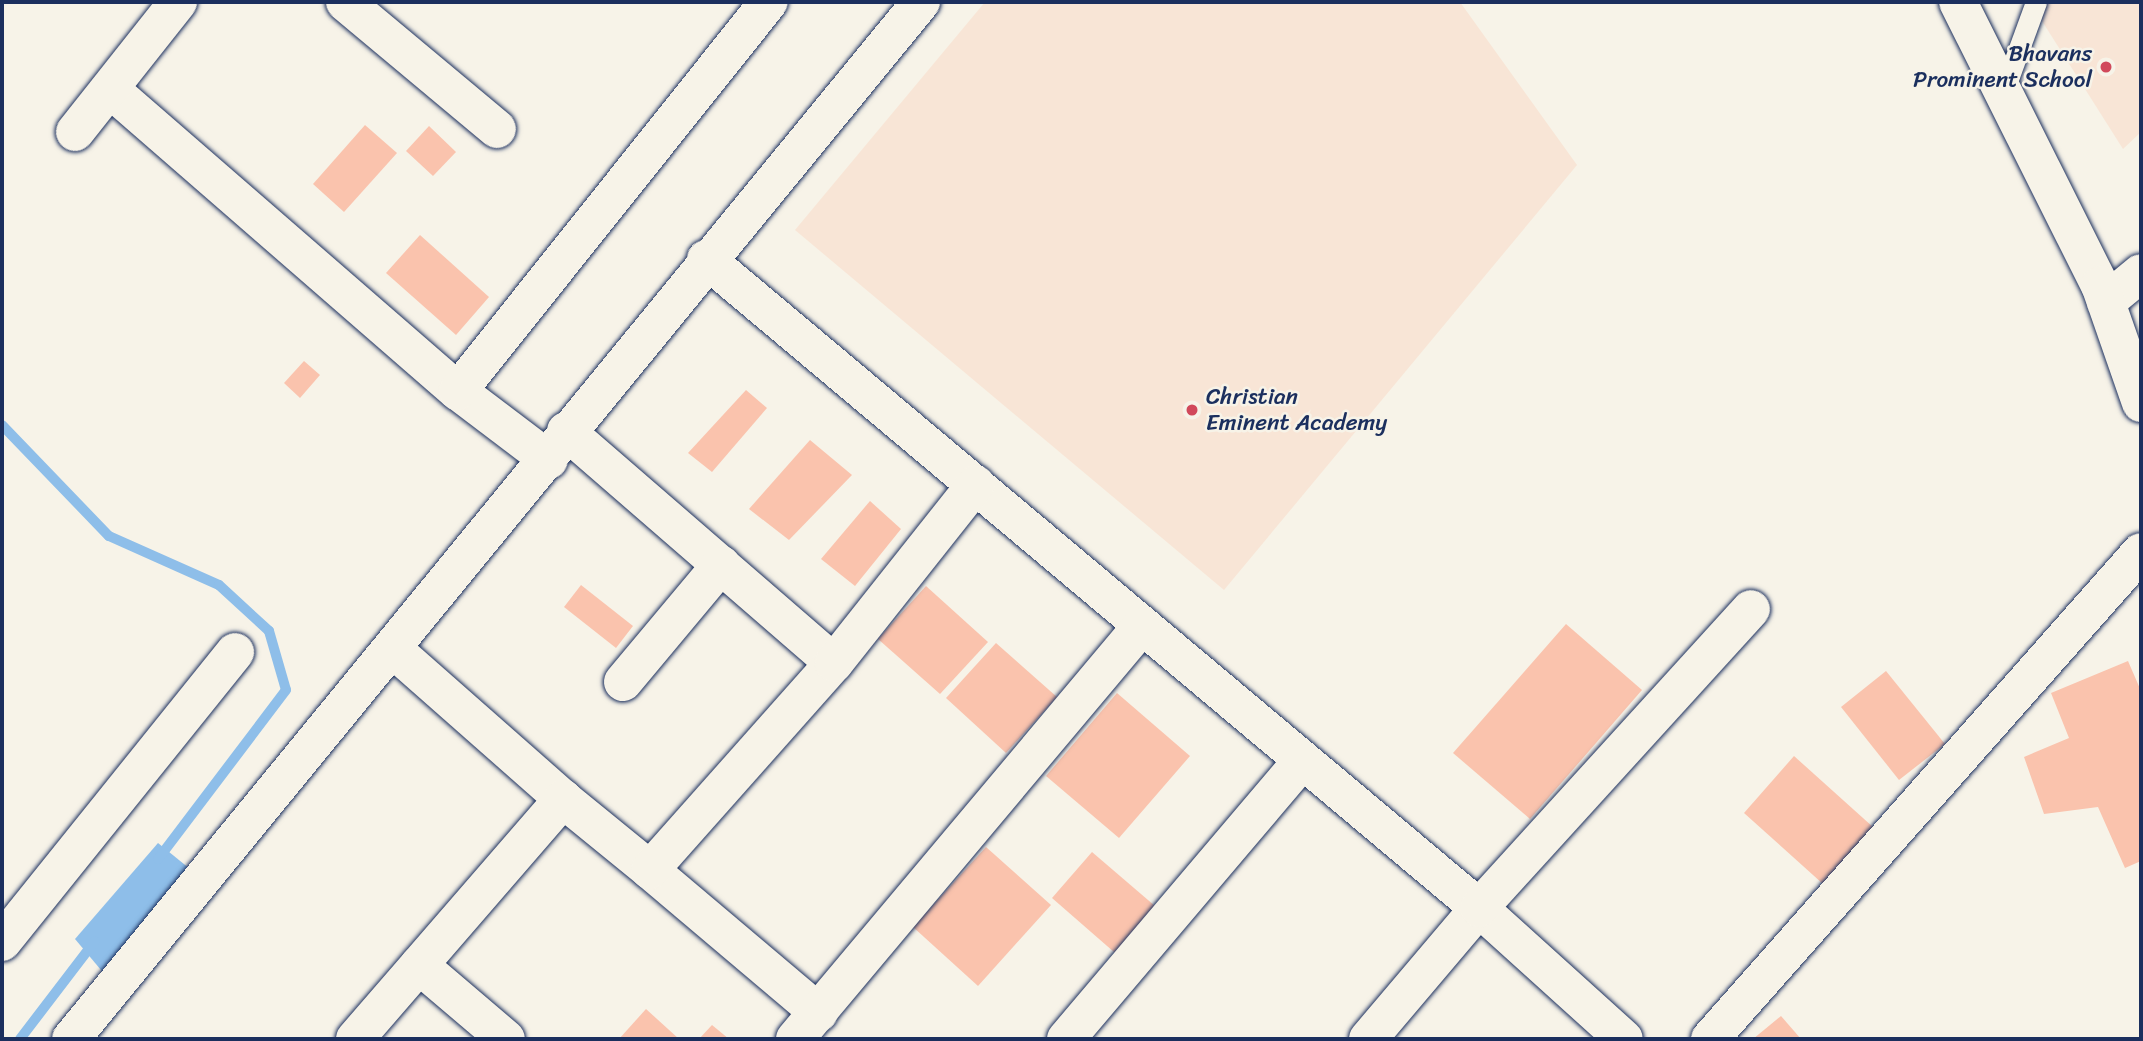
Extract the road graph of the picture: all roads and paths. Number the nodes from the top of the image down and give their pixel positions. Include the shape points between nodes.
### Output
1 (178, 2) edge
2 (345, 2) edge
3 (769, 2) edge
4 (921, 2) edge
5 (1958, 2) edge
6 (2036, 2) edge
7 (110, 89) junction
8 (2002, 96) junction
9 (497, 130) dead end
10 (75, 132) dead end
11 (706, 260) junction
12 (2141, 273) edge
13 (2106, 302) junction
14 (458, 391) junction
15 (2141, 403) edge
16 (558, 446) junction
17 (976, 484) junction
18 (2141, 552) edge
19 (721, 565) junction
20 (1751, 609) dead end
21 (1140, 628) junction
22 (393, 649) junction
23 (235, 652) dead end
24 (834, 663) junction
25 (623, 682) dead end
26 (1300, 763) junction
27 (563, 799) junction
28 (650, 870) junction
29 (1479, 908) junction
30 (2, 942) edge
31 (419, 965) junction
32 (807, 1026) edge
33 (77, 1037) edge
34 (355, 1039) edge
35 (506, 1039) edge
36 (1066, 1039) edge
37 (1368, 1039) edge
38 (1624, 1039) edge
39 (1710, 1039) edge

1 - 7 street
2 - 9 street
3 - 14 street
4 - 11 street
5 - 8 street
6 - 8 lane
7 - 10 street
7 - 14 street
8 - 13 street
11 - 16 street
11 - 17 street
12 - 13 street
13 - 15 street
14 - 16 street
16 - 19 street
16 - 22 street
17 - 21 street
17 - 24 street
18 - 39 street
19 - 24 street
19 - 25 street
20 - 29 street
21 - 26 street
21 - 32 street
22 - 27 street
22 - 33 street
23 - 30 street
24 - 28 street
26 - 29 street
26 - 36 street
27 - 28 street
27 - 31 street
28 - 32 street
29 - 37 street
29 - 38 street
31 - 34 street
31 - 35 street

